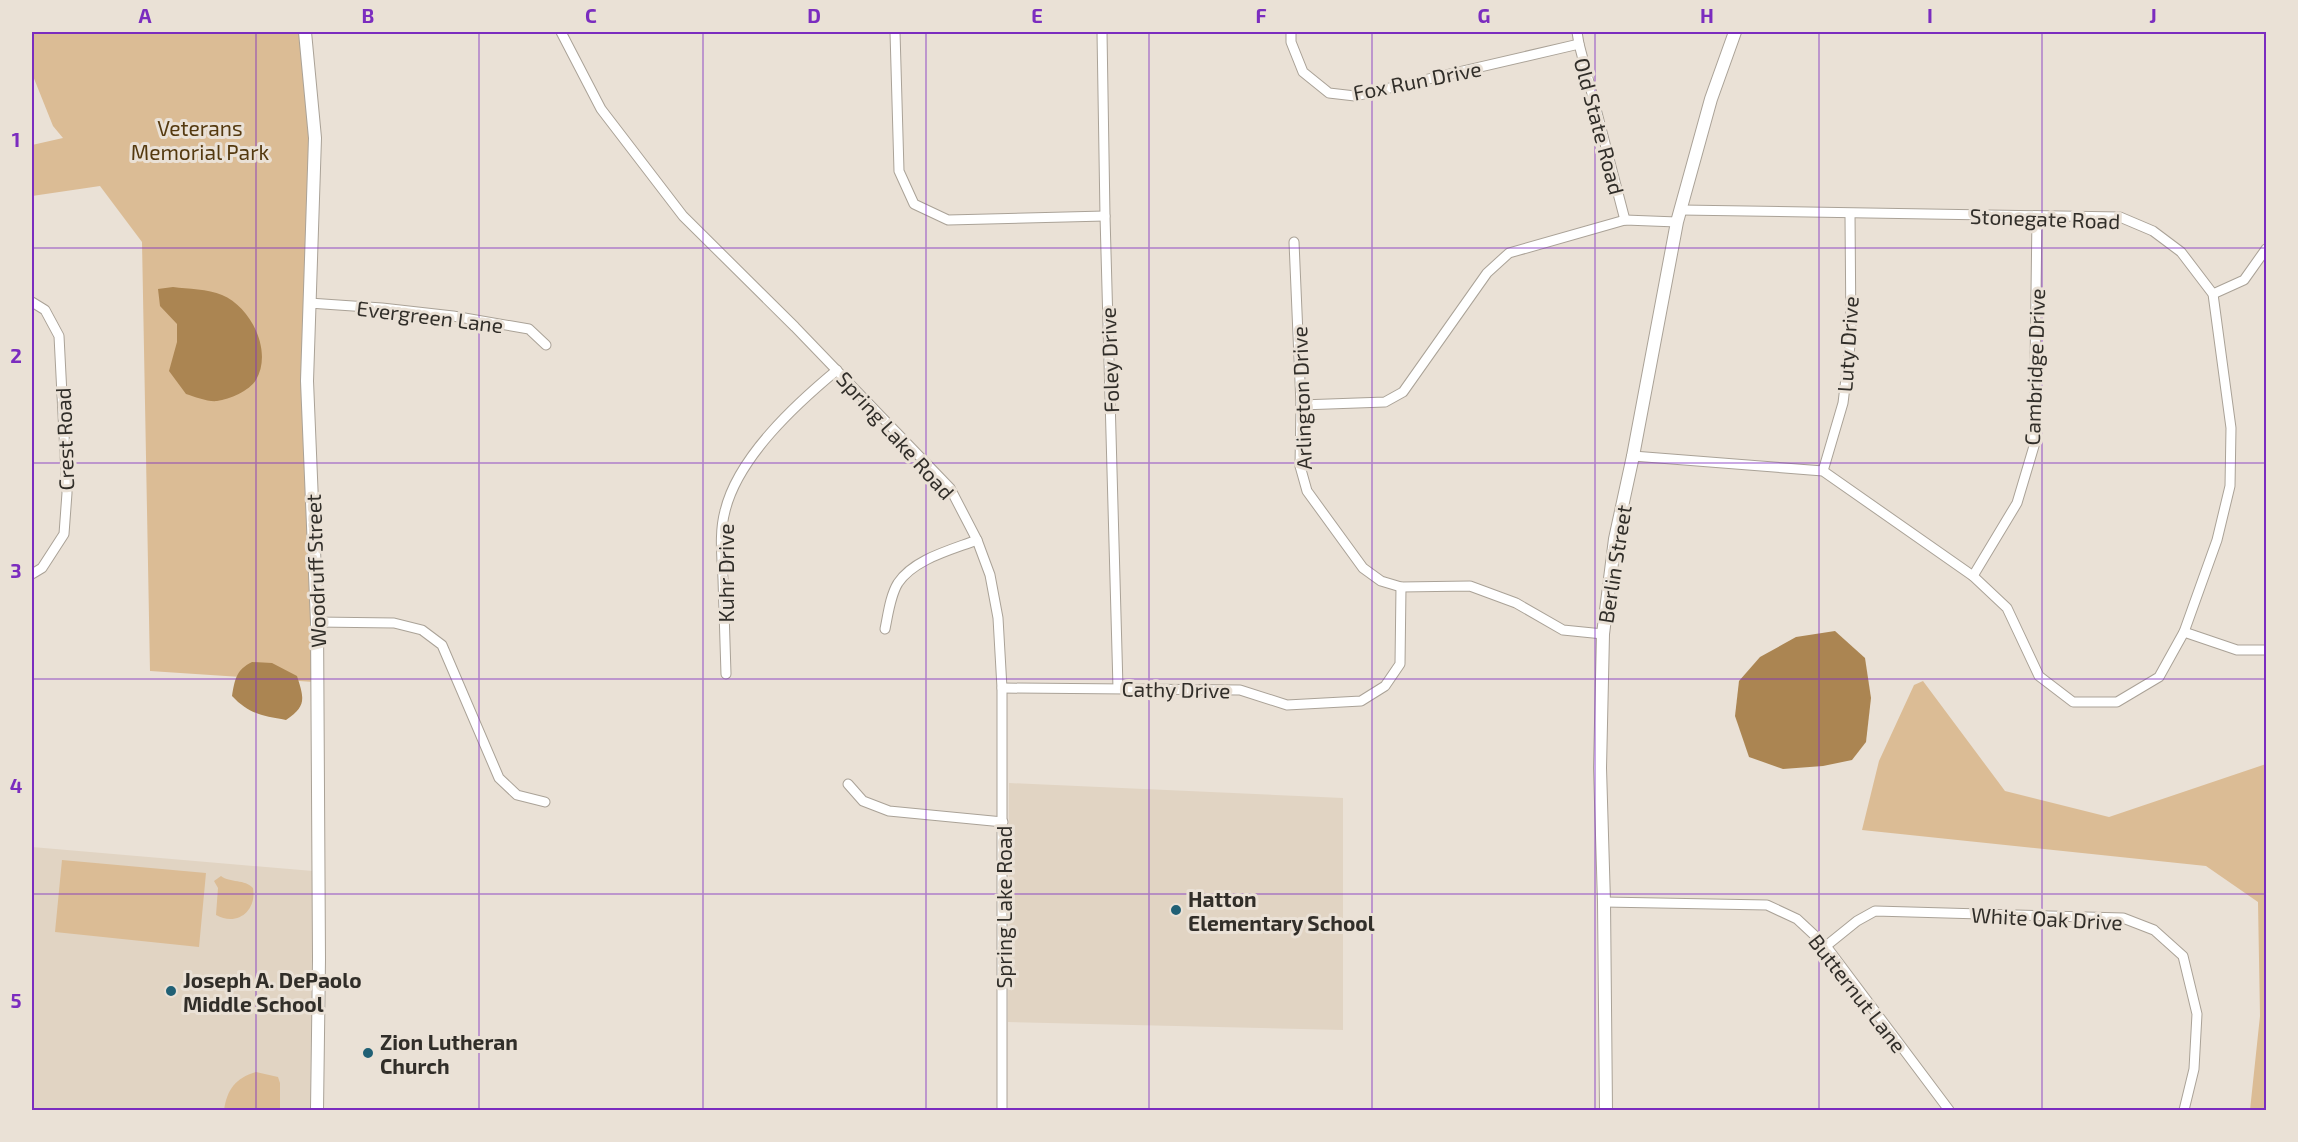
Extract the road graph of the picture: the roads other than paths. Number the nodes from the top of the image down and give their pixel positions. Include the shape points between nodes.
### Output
1 (304, 32) edge
2 (561, 32) edge
3 (895, 32) edge
4 (1102, 32) edge
5 (1291, 32) edge
6 (1577, 32) edge
7 (1735, 32) edge
8 (1579, 44) junction
9 (1850, 214) junction
10 (1105, 216) junction
11 (1679, 216) junction
12 (2037, 216) junction
13 (1624, 220) junction
14 (1294, 242) dead end
15 (2266, 249) edge
16 (2213, 294) junction
17 (32, 302) edge
18 (309, 303) junction
19 (546, 345) dead end
20 (837, 370) junction
21 (1301, 405) junction
22 (1633, 456) junction
23 (1822, 471) junction
24 (977, 540) junction
25 (32, 574) edge
26 (1973, 576) junction
27 (1401, 587) junction
28 (317, 622) junction
29 (885, 629) dead end
30 (2184, 632) junction
31 (1603, 634) junction
32 (2266, 650) edge
33 (726, 674) dead end
34 (1002, 688) junction
35 (1118, 688) junction
36 (848, 784) dead end
37 (545, 802) dead end
38 (1003, 822) junction
39 (1605, 902) junction
40 (1826, 946) junction
41 (317, 1110) edge
42 (1002, 1110) edge
43 (1606, 1110) edge
44 (1949, 1110) edge
45 (2184, 1110) edge

1 - 18 main road, Woodruff Street via 315,138
2 - 20 street, Spring Lake Road via 601,109 683,216
3 - 10 street via 899,171 914,204 948,220
4 - 10 street, Foley Drive
5 - 8 street, Fox Run Drive via 1303,72 1329,93 1355,96
6 - 8 street, Old State Road
7 - 11 main road, Berlin Street via 1711,99
8 - 13 street, Old State Road
9 - 11 street, Stonegate Road
9 - 12 street, Stonegate Road
9 - 23 street, Luty Drive via 1851,337 1843,403
10 - 35 street, Foley Drive
11 - 13 street, Stonegate Road
11 - 22 main road, Berlin Street
12 - 16 street, Stonegate Road via 2120,217 2153,231 2181,252
12 - 26 street, Cambridge Drive via 2034,446 2017,503
13 - 21 street, Stonegate Road via 1509,253 1487,273 1402,392 1385,402
14 - 21 street, Arlington Drive
15 - 16 street via 2244,280
16 - 30 street, Stonegate Road via 2231,428 2230,486 2217,540
17 - 25 street, Crest Road via 45,310 59,336 67,493 64,534 42,568
18 - 19 street, Evergreen Lane via 382,308 518,327 529,329
18 - 28 main road, Woodruff Street via 307,381
20 - 24 street, Spring Lake Road via 950,488
20 - 33 street, Kuhr Drive via 794,406 735,482 725,511 722,537
21 - 27 street, Arlington Drive via 1300,466 1307,491 1363,568 1381,581
22 - 23 street
22 - 31 main road, Berlin Street via 1615,539
23 - 26 street, Stonegate Road
24 - 29 street via 915,567 898,584
24 - 34 street, Spring Lake Road via 990,575 998,618
26 - 30 street, Stonegate Road via 2007,608 2039,676 2073,702 2117,702 2159,677
27 - 31 street, Arlington Drive via 1470,586 1516,603 1563,630
27 - 35 street, Cathy Drive via 1400,663 1385,686 1361,701 1287,705 1240,690
28 - 37 street via 394,622 422,630 442,645 500,778 517,795
28 - 41 main road, Woodruff Street
30 - 32 street via 2236,650
31 - 39 main road, Berlin Street via 1599,768
34 - 35 street, Cathy Drive
34 - 38 street, Spring Lake Road
36 - 38 street via 863,801 889,811
38 - 42 street, Spring Lake Road
39 - 40 street, Butternut Lane via 1767,904 1797,919
39 - 43 main road, Berlin Street
40 - 44 street, Butternut Lane
40 - 45 street, White Oak Drive via 1875,911 2123,918 2154,930 2183,956 2197,1014 2194,1069

